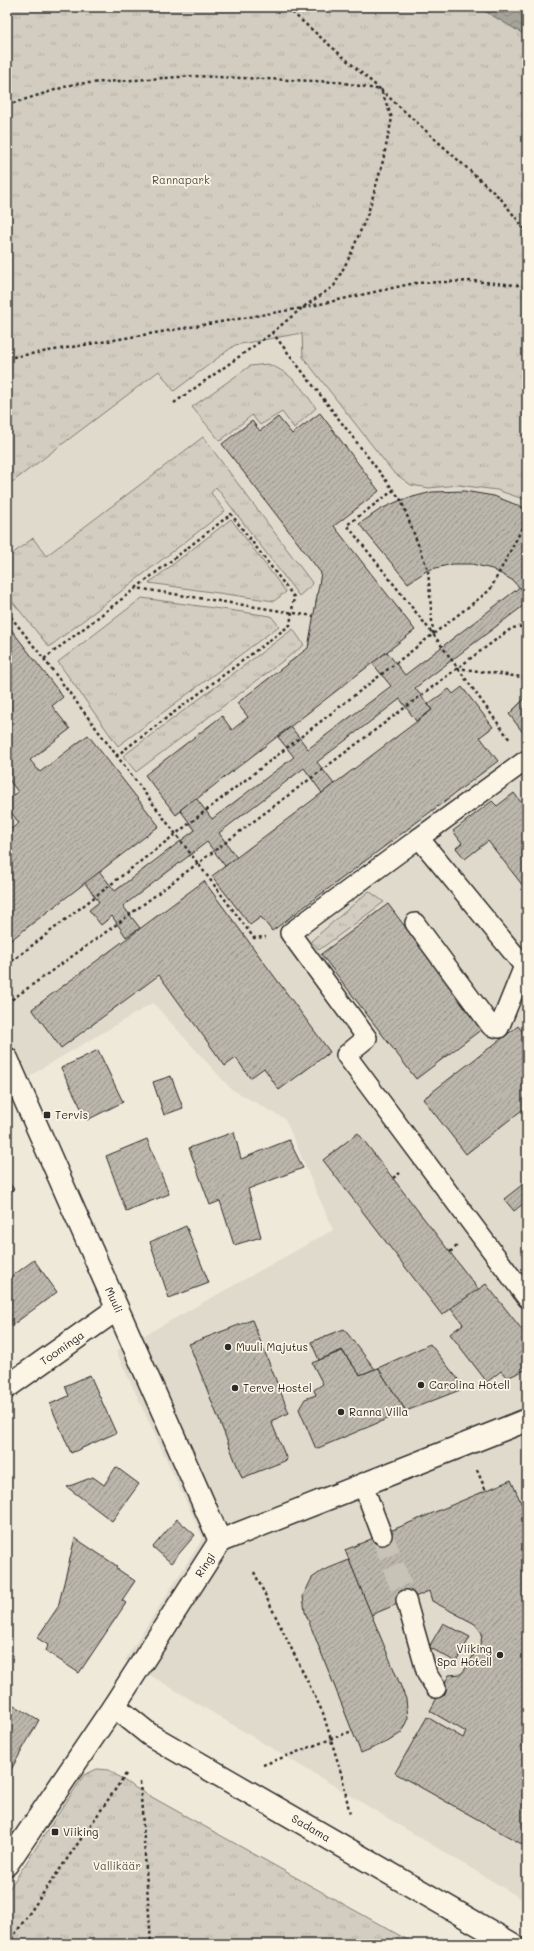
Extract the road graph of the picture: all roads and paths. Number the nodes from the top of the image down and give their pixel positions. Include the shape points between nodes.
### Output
1 (286, 7) edge
2 (381, 90) junction
3 (7, 105) edge
4 (527, 232) edge
5 (527, 286) edge
6 (302, 308) junction
7 (272, 332) junction
8 (7, 358) edge
9 (174, 403) dead end
10 (394, 490) junction
11 (527, 519) edge
12 (136, 588) junction
13 (7, 612) edge
14 (292, 612) junction
15 (313, 616) dead end
16 (527, 626) edge
17 (433, 634) junction
18 (44, 659) junction
19 (457, 668) junction
20 (527, 680) edge
21 (116, 756) junction
22 (526, 762) edge
23 (175, 835) junction
24 (419, 838) junction
25 (197, 864) junction
26 (415, 923) dead end
27 (292, 935) junction
28 (7, 965) edge
29 (7, 1003) edge
30 (7, 1060) edge
31 (527, 1298) edge
32 (117, 1309) junction
33 (7, 1387) edge
34 (527, 1420) edge
35 (478, 1470) dead end
36 (363, 1485) junction
37 (486, 1491) dead end
38 (382, 1535) tunnel mouth
39 (220, 1541) junction
40 (254, 1572) dead end
41 (406, 1600) tunnel mouth
42 (436, 1688) dead end
43 (114, 1706) junction
44 (352, 1731) dead end
45 (332, 1740) junction
46 (263, 1765) dead end
47 (126, 1774) dead end
48 (140, 1782) dead end
49 (350, 1816) dead end
50 (7, 1864) edge
51 (8, 1944) edge
52 (150, 1944) edge
53 (512, 1944) edge

1 - 2 path
2 - 3 path via 339,82 194,76 74,84
2 - 4 path via 501,199
2 - 6 path via 392,118 368,213 334,286
5 - 6 path via 473,281 414,283
6 - 7 path
6 - 8 path
7 - 9 path
7 - 10 path
10 - 17 path via 401,500 428,570
10 - 17 path via 347,525
11 - 17 path via 490,590
12 - 14 path
12 - 14 path via 231,514 294,597
12 - 18 path
13 - 18 path
14 - 15 path
14 - 21 path via 290,625
16 - 19 path via 512,628
17 - 19 path
17 - 23 path
18 - 21 path
19 - 20 path
19 - 22 path
19 - 25 path
21 - 23 path
22 - 24 lane
23 - 25 path
23 - 28 path
24 - 26 lane via 524,966 499,1028 491,1026
24 - 27 lane via 290,933
25 - 27 path via 254,938
25 - 29 path
27 - 31 lane via 367,1038 346,1055
30 - 32 street, Muuli
32 - 33 street, Toominga
32 - 39 street, Muuli
34 - 36 street, Ringi
35 - 37 path
36 - 38 lane
36 - 39 street, Ringi
39 - 43 street, Ringi
40 - 45 path via 323,1713
41 - 42 lane via 427,1674
43 - 50 street, Ringi
43 - 53 street, Sadama via 150,1735
44 - 45 path
45 - 46 path
45 - 49 path
47 - 51 path
48 - 52 path

